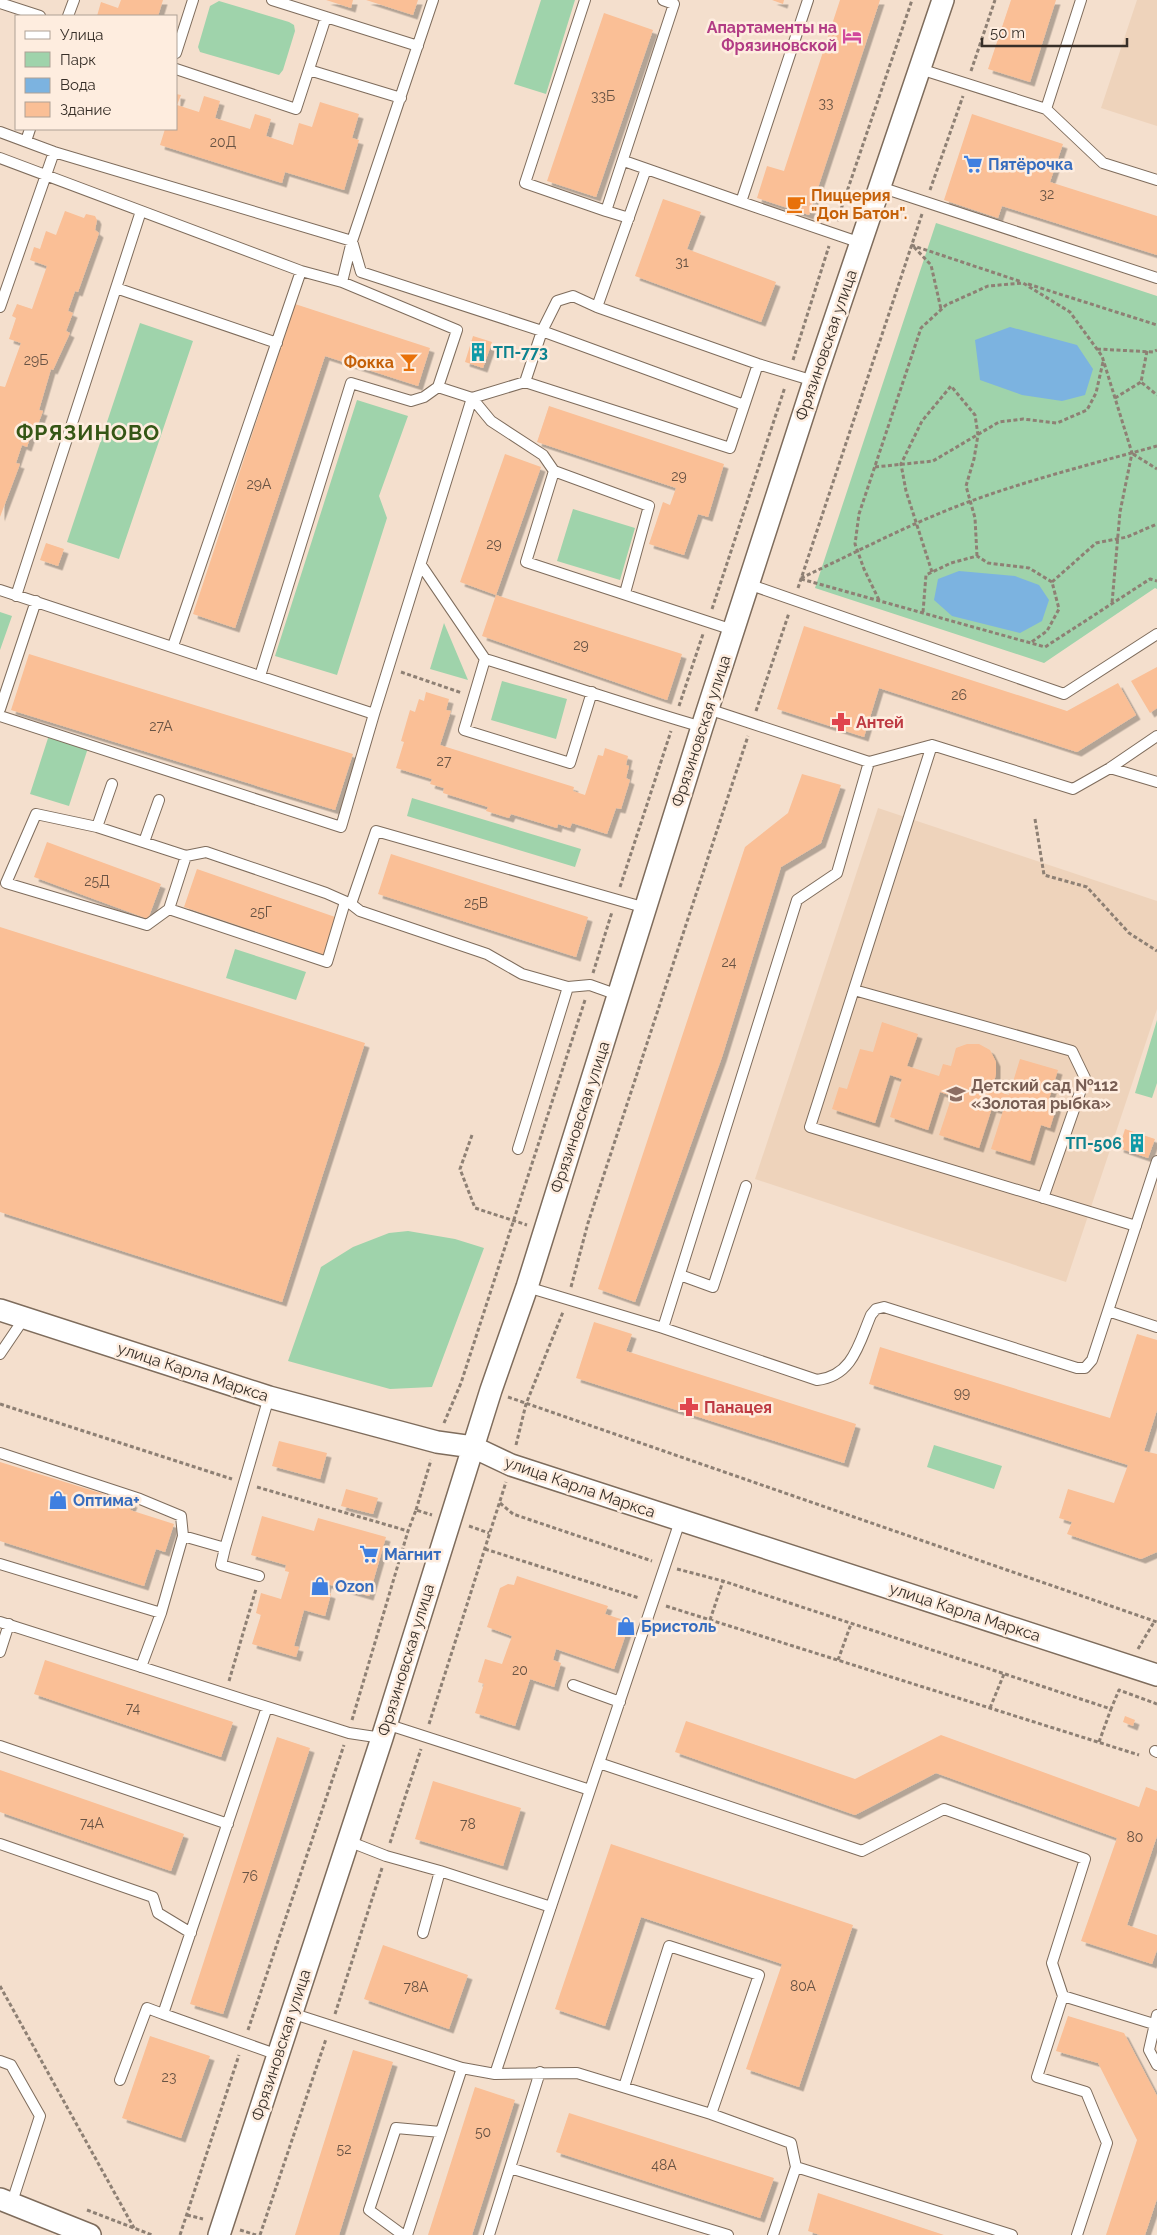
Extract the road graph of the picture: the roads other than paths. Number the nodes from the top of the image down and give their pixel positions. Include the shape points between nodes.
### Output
1 (74, 0) edge
2 (193, 0) edge
3 (272, 0) edge
4 (433, 0) edge
5 (586, 0) edge
6 (663, 0) edge
7 (808, 0) edge
8 (943, 0) edge
9 (1081, 0) edge
10 (0, 3) edge
11 (37, 15) edge
12 (68, 15) edge
13 (326, 17) junction
14 (178, 46) edge
15 (418, 46) junction
16 (920, 69) junction
17 (178, 70) edge
18 (309, 70) junction
19 (401, 98) junction
20 (1046, 109) junction
21 (30, 130) edge
22 (0, 132) edge
23 (26, 141) junction
24 (54, 152) junction
25 (0, 160) edge
26 (624, 161) junction
27 (646, 169) junction
28 (46, 176) junction
29 (1157, 180) edge
30 (880, 187) junction
31 (741, 202) junction
32 (141, 211) junction
33 (606, 211) junction
34 (629, 218) junction
35 (352, 241) junction
36 (861, 243) junction
37 (301, 271) junction
38 (1157, 278) edge
39 (342, 282) junction
40 (116, 288) junction
41 (0, 307) edge
42 (597, 307) junction
43 (542, 331) junction
44 (277, 343) junction
45 (758, 364) junction
46 (814, 381) junction
47 (525, 382) junction
48 (438, 387) junction
49 (472, 398) junction
50 (744, 405) junction
51 (554, 472) junction
52 (421, 565) junction
53 (748, 584) junction
54 (0, 590) edge
55 (625, 593) junction
56 (16, 596) junction
57 (36, 601) junction
58 (733, 630) junction
59 (1157, 634) edge
60 (173, 646) junction
61 (485, 659) junction
62 (260, 676) junction
63 (592, 692) junction
64 (0, 709) edge
65 (374, 714) junction
66 (0, 716) edge
67 (705, 718) junction
68 (1157, 736) edge
69 (932, 745) junction
70 (869, 762) junction
71 (1110, 768) junction
72 (1157, 782) edge
73 (112, 784) dead end
74 (159, 800) dead end
75 (97, 827) junction
76 (144, 842) junction
77 (186, 856) junction
78 (348, 903) junction
79 (646, 908) junction
80 (169, 909) junction
81 (568, 987) junction
82 (854, 990) junction
83 (618, 995) junction
84 (518, 1148) dead end
85 (1157, 1161) edge
86 (746, 1186) dead end
87 (1043, 1198) junction
88 (1136, 1226) junction
89 (680, 1276) junction
90 (527, 1288) junction
91 (0, 1310) edge
92 (1108, 1311) junction
93 (25, 1317) junction
94 (1157, 1327) edge
95 (663, 1328) junction
96 (0, 1354) edge
97 (268, 1397) junction
98 (473, 1447) junction
99 (0, 1453) edge
100 (680, 1521) junction
101 (183, 1536) junction
102 (226, 1548) junction
103 (0, 1564) edge
104 (260, 1576) road end
105 (160, 1613) junction
106 (4, 1623) edge
107 (0, 1652) edge
108 (141, 1667) junction
109 (1157, 1675) edge
110 (573, 1685) dead end
111 (620, 1702) junction
112 (267, 1707) junction
113 (384, 1730) junction
114 (0, 1746) edge
115 (599, 1763) junction
116 (590, 1790) junction
117 (228, 1824) junction
118 (348, 1841) junction
119 (0, 1844) edge
120 (440, 1871) junction
121 (551, 1907) junction
122 (191, 1933) junction
123 (423, 1933) dead end
124 (1063, 1996) junction
125 (291, 2013) junction
126 (163, 2014) junction
127 (1156, 2021) edge
128 (278, 2055) junction
129 (0, 2061) edge
130 (1157, 2065) edge
131 (462, 2068) junction
132 (540, 2072) junction
133 (495, 2074) junction
134 (120, 2080) dead end
135 (624, 2087) junction
136 (711, 2114) junction
137 (441, 2132) junction
138 (796, 2167) junction
139 (510, 2168) junction
140 (6, 2200) edge
141 (90, 2235) edge
142 (220, 2235) edge
143 (403, 2235) edge
144 (407, 2235) edge
145 (489, 2235) edge
146 (728, 2235) edge
147 (773, 2235) edge
148 (1012, 2235) edge
149 (1077, 2235) edge

1 - 12 lane
2 - 14 lane
3 - 13 lane
4 - 15 lane
5 - 33 lane via 524,183
6 - 26 lane via 674,4
7 - 31 lane
8 - 16 street, Фрязиновская улица
9 - 20 lane
10 - 11 lane
13 - 15 lane
13 - 18 lane
15 - 19 lane
16 - 20 lane
16 - 30 street, Фрязиновская улица
17 - 18 lane via 296,109
18 - 19 lane
19 - 35 lane
20 - 29 lane via 1103,163
21 - 23 lane
22 - 23 lane
23 - 24 lane
24 - 28 lane
24 - 35 lane
25 - 28 lane
26 - 27 lane
26 - 33 lane
27 - 31 lane
27 - 34 lane
28 - 32 lane
28 - 41 lane
30 - 36 street, Фрязиновская улица
30 - 38 lane
31 - 36 lane
32 - 37 lane
32 - 40 lane
33 - 34 lane
34 - 42 lane
35 - 39 lane
35 - 43 lane via 361,272
36 - 46 street, Фрязиновская улица
37 - 39 lane
37 - 44 lane
39 - 48 lane via 457,330
40 - 44 lane
40 - 56 lane
42 - 43 lane via 573,296 557,300
42 - 45 lane
43 - 47 lane
43 - 50 lane
44 - 60 lane
45 - 46 lane
45 - 50 lane
46 - 53 street, Фрязиновская улица
47 - 49 lane
47 - 50 lane via 730,448
48 - 49 lane
48 - 62 lane via 411,401 351,383
49 - 51 lane via 491,421 543,455
49 - 52 lane
51 - 55 lane via 649,506
51 - 55 lane via 526,562
52 - 61 lane
52 - 65 lane
53 - 58 street, Фрязиновская улица
53 - 59 lane via 1064,694
54 - 56 lane
55 - 58 lane
56 - 57 lane
57 - 60 lane
57 - 64 lane
58 - 67 street, Фрязиновская улица
60 - 62 lane
61 - 63 lane
61 - 63 lane via 464,730 570,763
62 - 65 lane
63 - 67 lane via 674,719
65 - 66 lane via 341,827
67 - 70 lane via 752,724
67 - 79 street, Фрязиновская улица
68 - 71 lane
69 - 70 lane
69 - 71 lane via 1073,789
69 - 82 lane
70 - 89 lane via 837,873 797,900
71 - 72 lane
73 - 75 lane
74 - 76 lane
75 - 76 lane
75 - 80 lane via 36,814 6,883 147,925
76 - 77 lane
77 - 78 lane via 206,852
77 - 80 lane
78 - 79 lane via 376,831
78 - 80 lane via 327,962
78 - 81 lane via 360,911 487,954 522,974
79 - 83 street, Фрязиновская улица
81 - 83 lane via 590,985
81 - 84 lane
82 - 87 lane via 1072,1051 1085,1078
82 - 87 lane via 810,1126
83 - 90 street, Фрязиновская улица
85 - 88 lane
86 - 89 lane via 713,1287
87 - 88 lane
88 - 92 lane
89 - 95 lane
90 - 95 lane
90 - 98 street, Фрязиновская улица
91 - 93 street, улица Карла Маркса
92 - 94 lane
92 - 95 lane via 1092,1360 1085,1368 1077,1368 884,1307 871,1314 851,1361 842,1371 830,1379 817,1380
93 - 96 lane
93 - 97 street, улица Карла Маркса
97 - 98 street, улица Карла Маркса via 437,1442
97 - 102 lane
98 - 100 street, улица Карла Маркса via 511,1465
98 - 113 street, Фрязиновская улица
99 - 101 lane via 140,1499 181,1516
100 - 109 street, улица Карла Маркса
100 - 111 lane
101 - 102 lane
101 - 105 lane
102 - 104 lane via 220,1565
103 - 105 lane
105 - 108 lane
106 - 107 lane
106 - 108 lane
108 - 112 lane
110 - 111 lane
111 - 115 lane
112 - 113 lane via 349,1732
112 - 117 lane
113 - 116 lane via 426,1735
113 - 118 street, Фрязиновская улица
114 - 117 lane
115 - 116 lane
115 - 124 lane via 862,1851 944,1809 1085,1859 1052,1963
116 - 121 lane
117 - 122 lane
118 - 120 lane
118 - 125 street, Фрязиновская улица
119 - 122 lane via 153,1897 158,1913
120 - 121 lane
120 - 123 lane
121 - 133 lane
122 - 126 lane
124 - 127 lane
124 - 149 lane via 1037,2077 1086,2092 1107,2143
125 - 128 street, Фрязиновская улица
125 - 131 lane
126 - 128 lane
126 - 134 lane via 147,2008
127 - 130 lane via 1149,2050
128 - 142 street, Фрязиновская улица
129 - 140 lane via 11,2065 40,2116
131 - 133 lane
131 - 137 lane
132 - 133 lane
132 - 135 lane via 577,2073
132 - 139 lane
135 - 136 lane
135 - 136 lane via 669,1946 760,1975
136 - 138 lane via 791,2143
137 - 143 lane via 396,2128 369,2210
137 - 144 lane
138 - 147 lane
138 - 148 lane
139 - 145 lane
139 - 146 lane
140 - 141 street

